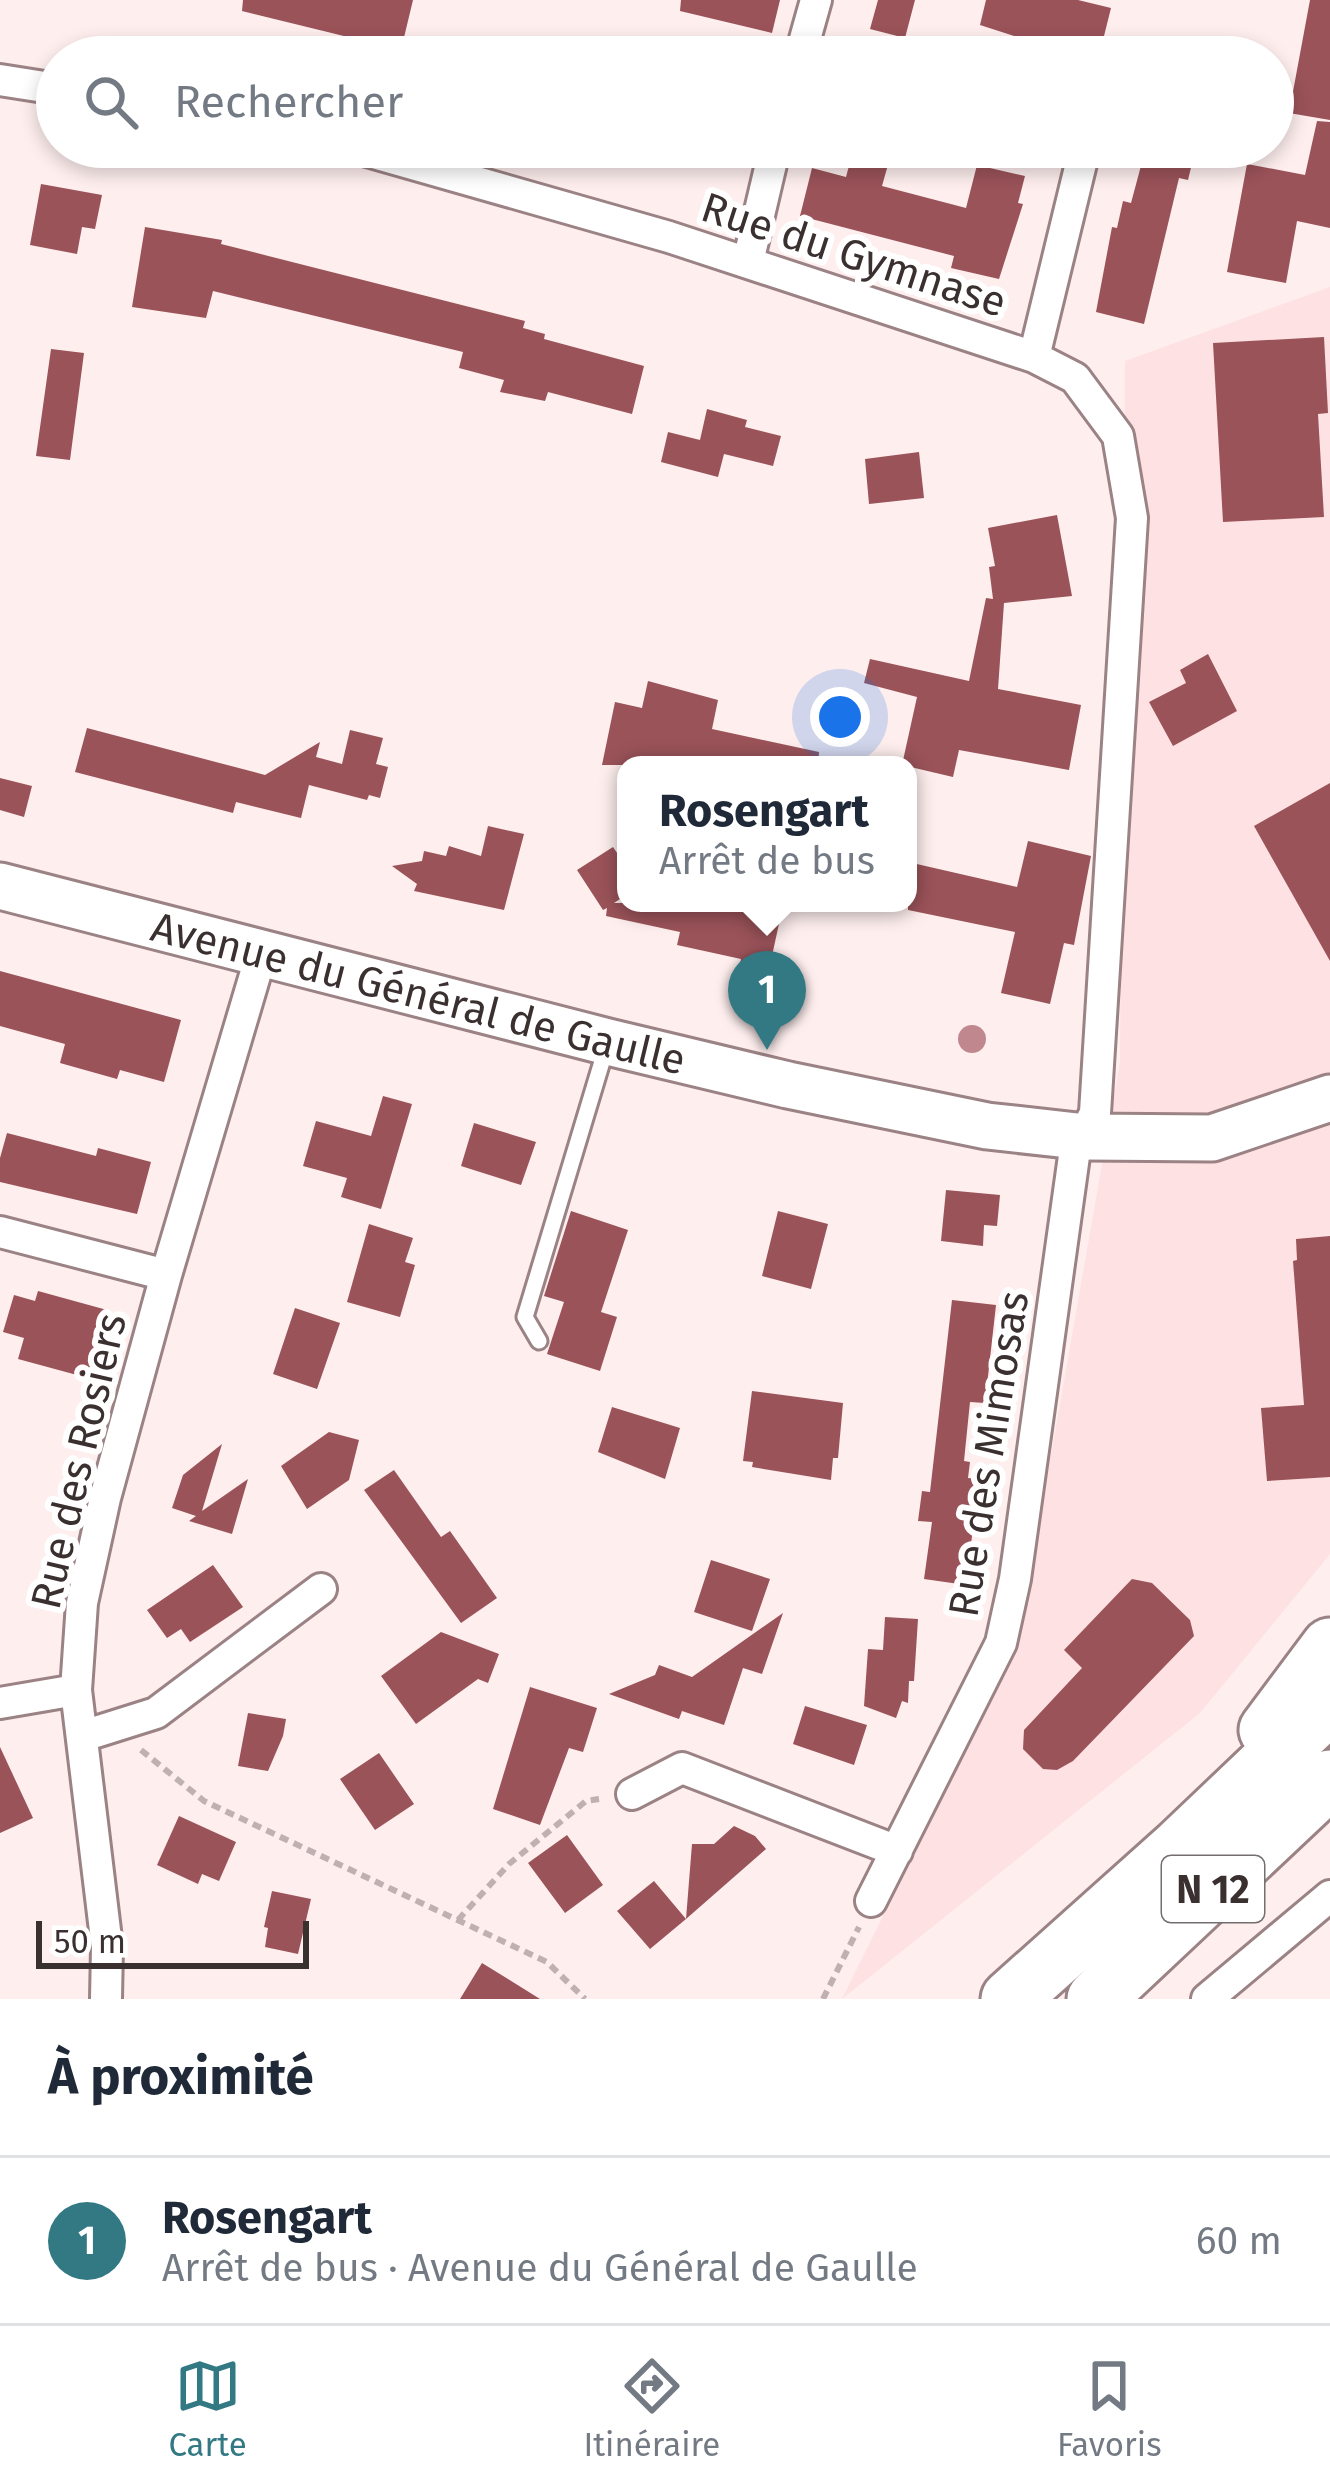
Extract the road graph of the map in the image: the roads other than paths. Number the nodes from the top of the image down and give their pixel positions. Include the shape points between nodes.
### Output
1 (816, 0) edge
2 (806, 36) edge
3 (0, 80) edge
4 (36, 86) edge
5 (0, 96) edge
6 (36, 101) edge
7 (437, 168) edge
8 (770, 168) edge
9 (1079, 168) edge
10 (748, 262) junction
11 (1034, 357) junction
12 (1075, 378) joint
13 (0, 886) edge
14 (261, 955) junction
15 (608, 1042) junction
16 (1330, 1098) edge
17 (1087, 1137) junction
18 (0, 1232) edge
19 (166, 1276) junction
20 (539, 1341) dead end
21 (321, 1588) dead end
22 (1330, 1647) edge
23 (76, 1690) junction
24 (0, 1703) edge
25 (1330, 1704) edge
26 (83, 1736) junction
27 (1330, 1779) edge
28 (632, 1794) road end
29 (1180, 1847) junction
30 (897, 1851) junction
31 (1330, 1896) edge
32 (871, 1901) dead end
33 (106, 1999) edge
34 (1010, 1999) edge
35 (1096, 1999) edge
36 (1207, 1999) edge

1 - 2 street
3 - 4 street
5 - 6 street
7 - 10 street, Rue du Gymnase
8 - 10 street
9 - 11 street
10 - 11 street, Rue du Gymnase
11 - 12 street, Rue du Gymnase
12 - 17 street, Rue des Mimosas via 1118,436 1132,518 1095,1113
13 - 14 street, Avenue du Général de Gaulle
14 - 15 street, Avenue du Général de Gaulle
14 - 19 street, Rue des Rosiers
15 - 17 street, Avenue du Général de Gaulle via 987,1126
15 - 20 lane via 525,1317
16 - 17 street, Avenue du Général de Gaulle via 1212,1138
17 - 30 street, Rue des Mimosas via 1075,1156 1001,1643
18 - 19 street
19 - 23 street, Rue des Rosiers via 105,1498 82,1604
21 - 26 street via 156,1713
22 - 29 highway
23 - 24 street
23 - 26 street, Rue des Rosiers
25 - 29 highway, N 12
26 - 33 street, Rue des Rosiers
27 - 35 highway, N 12
28 - 30 street via 682,1768
29 - 34 highway, N 12
30 - 32 street, Rue des Mimosas
31 - 36 street

